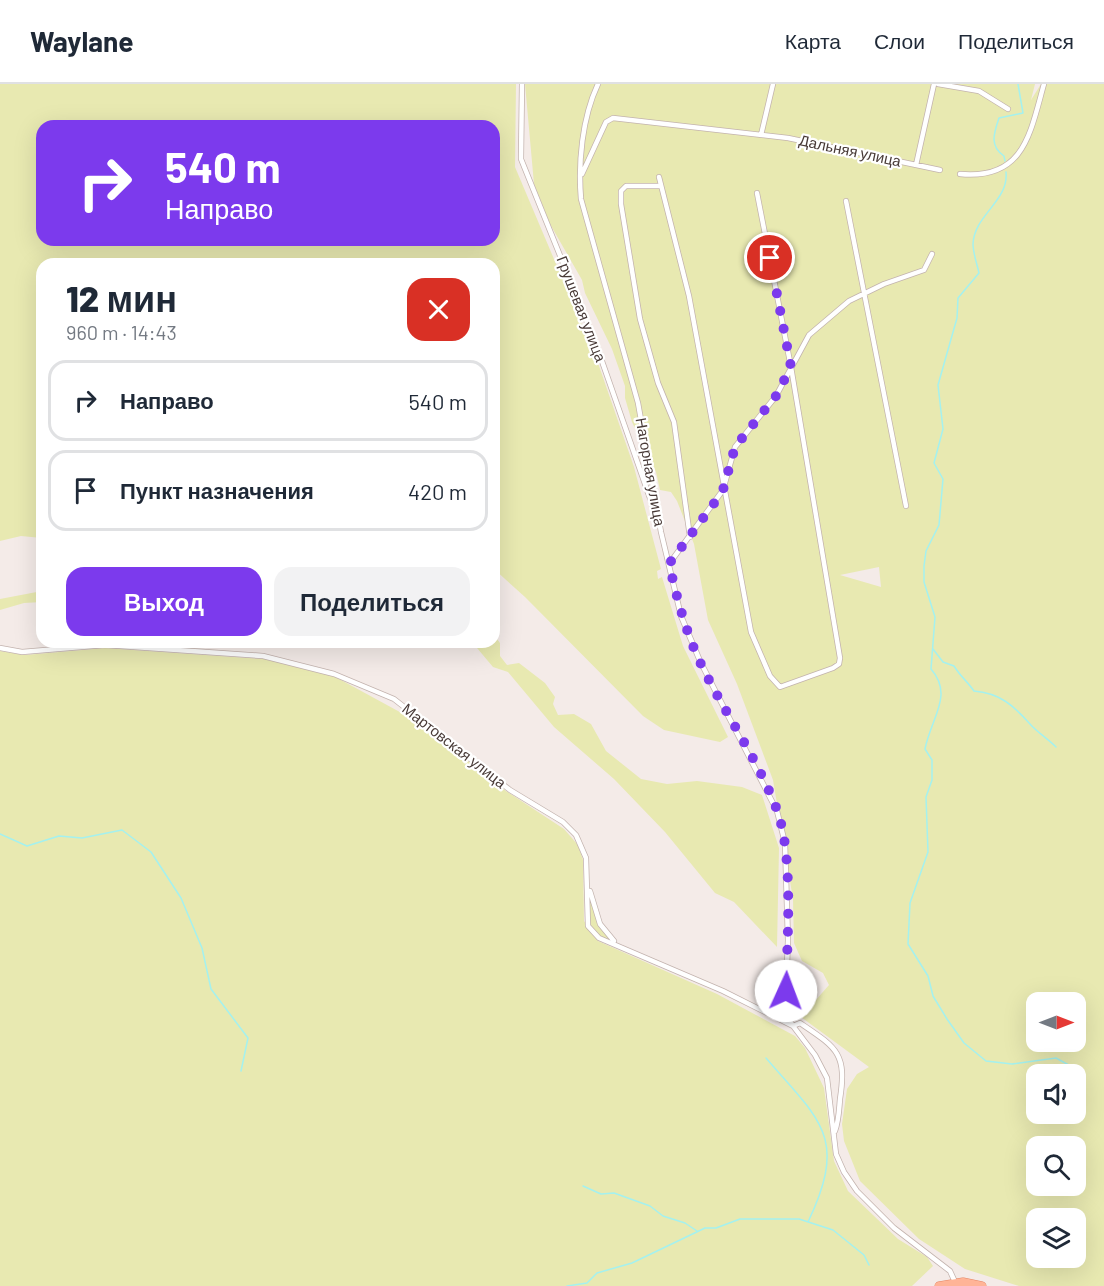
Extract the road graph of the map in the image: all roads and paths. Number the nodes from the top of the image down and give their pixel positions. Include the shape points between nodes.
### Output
1 (522, 84) edge
2 (598, 84) edge
3 (773, 84) edge
4 (934, 84) edge
5 (938, 84) edge
6 (980, 84) edge
7 (1044, 84) edge
8 (979, 91) junction
9 (1008, 109) dead end
10 (761, 135) junction
11 (916, 165) junction
12 (939, 170) dead end
13 (960, 174) dead end
14 (659, 177) dead end
15 (580, 179) junction
16 (661, 186) junction
17 (757, 193) dead end
18 (846, 201) dead end
19 (932, 254) dead end
20 (865, 294) junction
21 (791, 367) junction
22 (723, 490) junction
23 (906, 506) dead end
24 (661, 532) junction
25 (690, 538) junction
26 (669, 564) junction
27 (0, 648) edge
28 (69, 648) edge
29 (148, 648) edge
30 (589, 885) junction
31 (617, 944) junction
32 (793, 1026) junction
33 (834, 1134) junction
34 (955, 1282) junction
35 (939, 1286) edge
36 (982, 1286) edge

1 - 24 street, Грушевая улица via 521,159 597,347
2 - 15 street, Нагорная улица via 589,109
3 - 10 street
4 - 11 street
5 - 8 street
6 - 8 street
7 - 13 street via 1023,150 1008,165 990,174
8 - 9 street
10 - 11 street, Дальняя улица
10 - 15 street, Дальняя улица via 613,118 606,122
11 - 12 street, Дальняя улица
14 - 16 street
15 - 24 street, Нагорная улица via 581,199 638,403
16 - 22 street via 689,296 718,442
16 - 25 street via 626,186 621,191 621,204 640,319 674,422
17 - 21 street
18 - 20 street
19 - 20 street via 924,270
20 - 21 street via 832,314 809,335
20 - 23 street
21 - 22 street via 776,396 735,447
21 - 22 street via 840,658 833,668 780,687 770,676 751,632
22 - 25 street
24 - 26 street, Нагорная улица
25 - 26 street
26 - 32 street, Нагорная улица via 681,616 700,661 777,811 785,843 786,991 788,1018
27 - 28 street, Мартовская улица via 22,652
29 - 30 street, Мартовская улица via 263,656 334,674 394,699 510,790 576,835 586,858
30 - 31 street via 600,924
30 - 31 street, Мартовская улица via 585,908 588,926 599,938
31 - 32 street, Мартовская улица
32 - 33 street via 827,1078
32 - 33 street via 800,1023 841,1058 845,1072
33 - 34 street via 843,1172 857,1191 894,1228 950,1271
34 - 35 main road
34 - 36 main road

